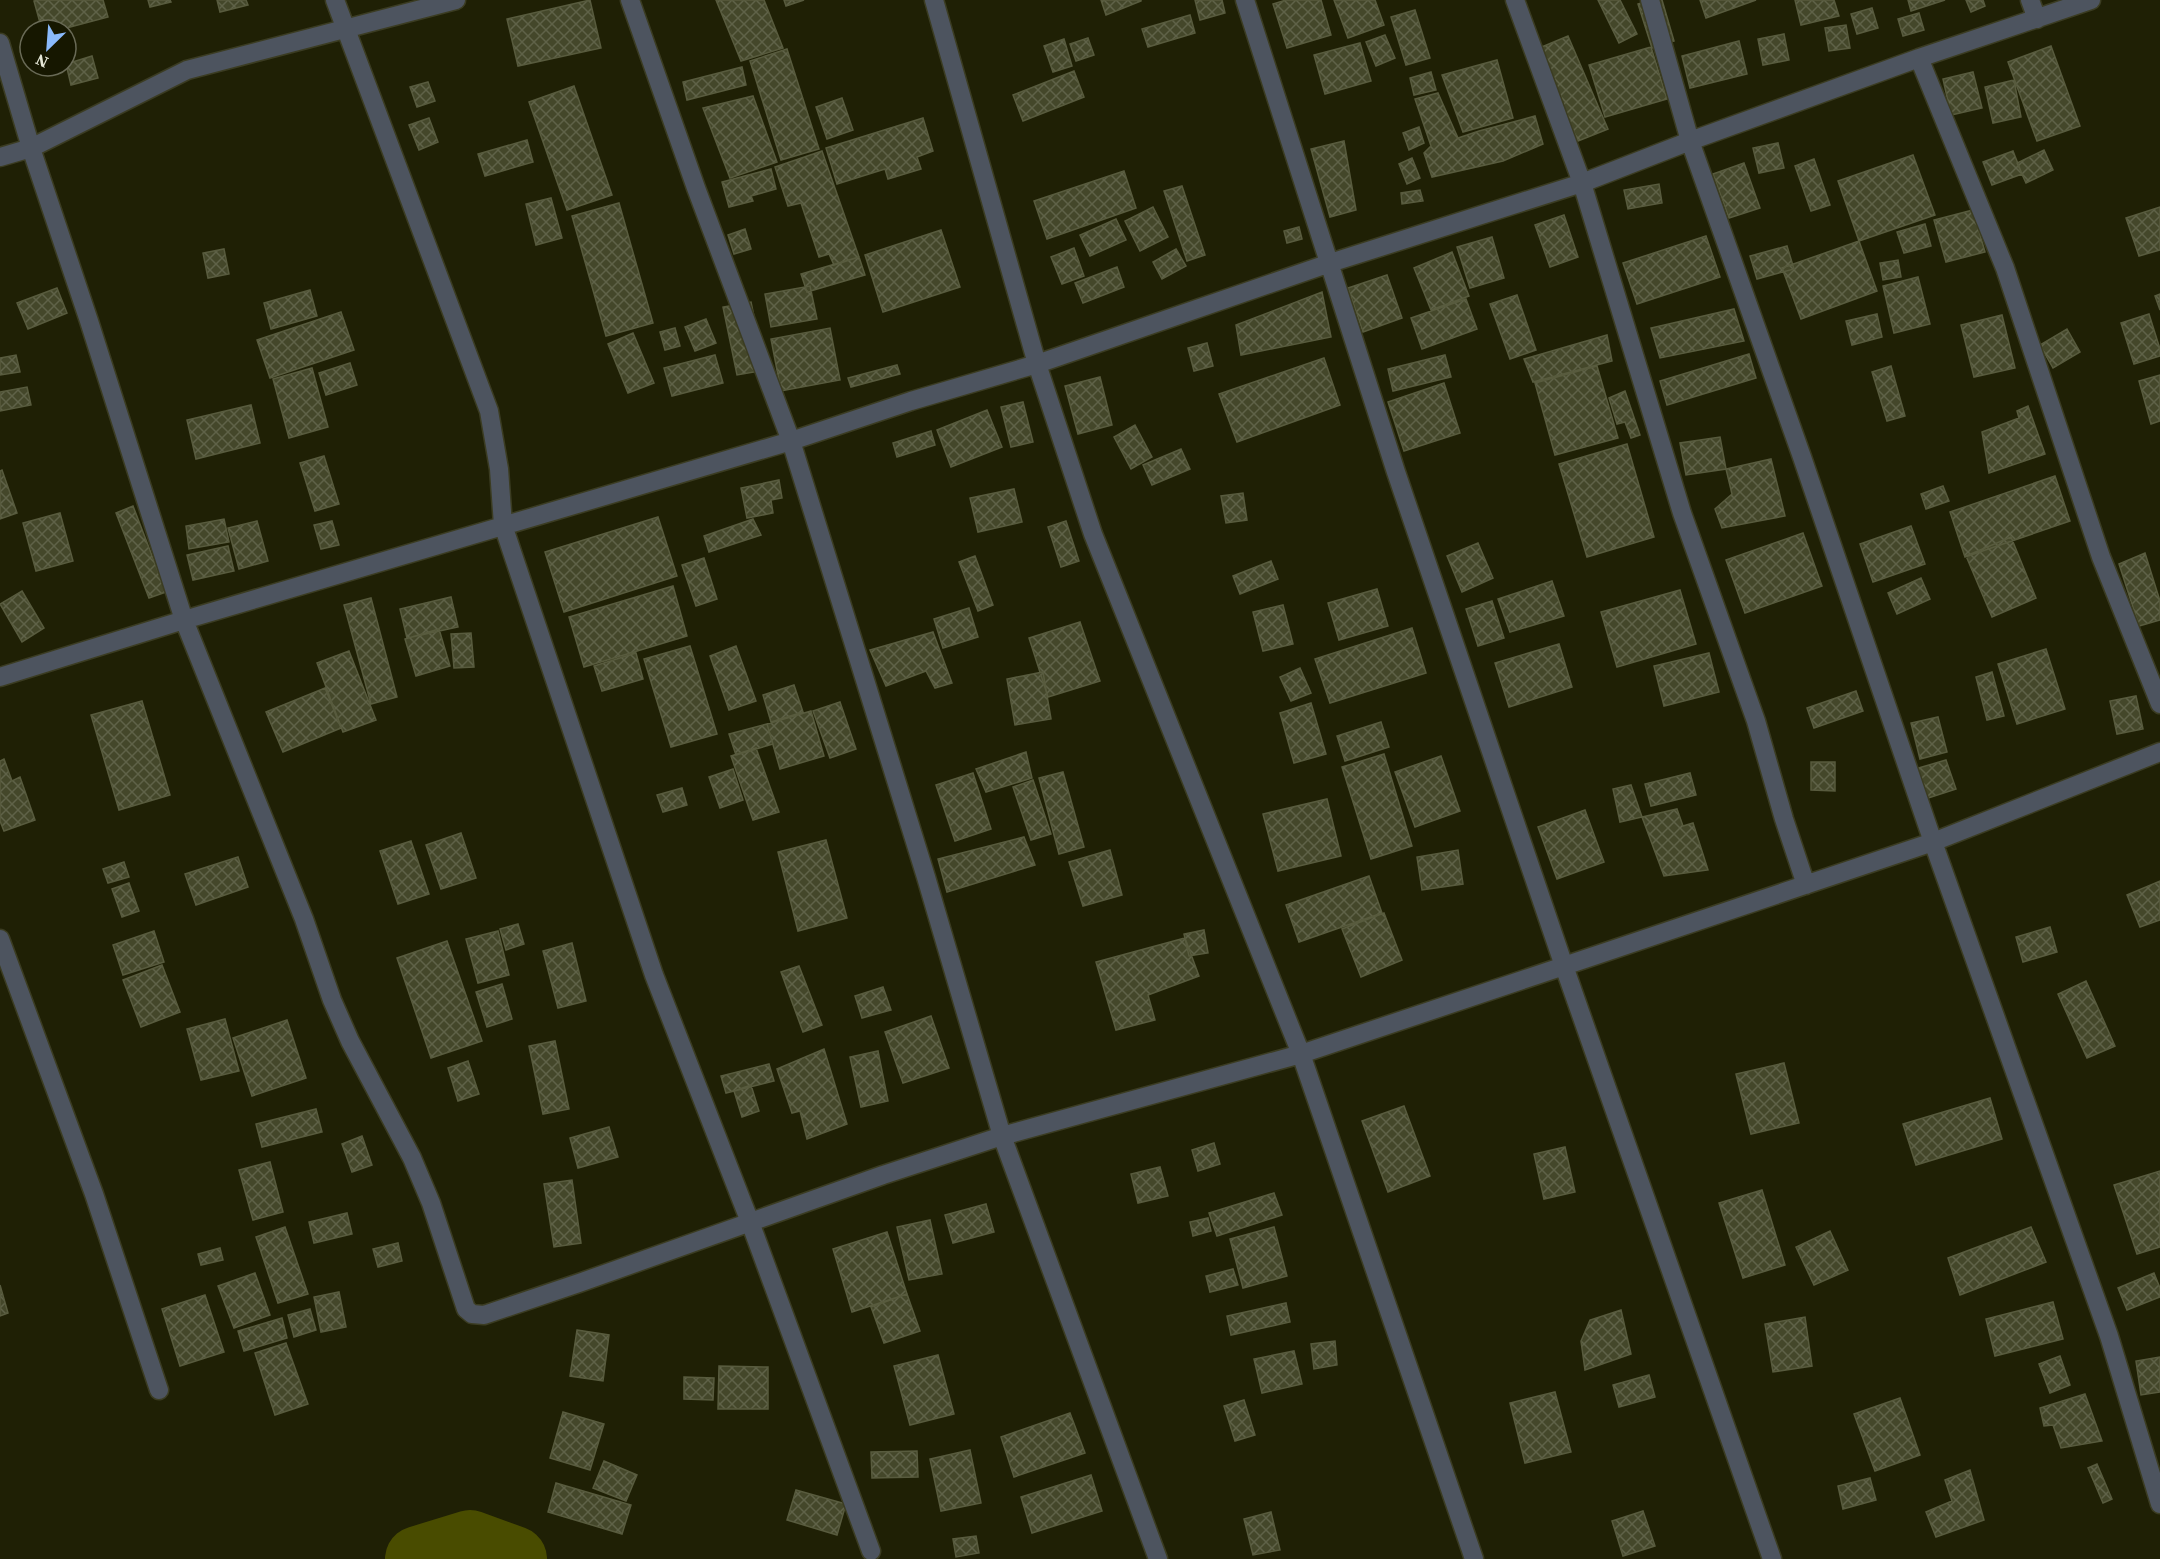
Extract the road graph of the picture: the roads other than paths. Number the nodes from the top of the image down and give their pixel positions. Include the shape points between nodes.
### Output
1 (335, 0) edge
2 (456, 0) edge
3 (630, 0) edge
4 (934, 0) edge
5 (1245, 0) edge
6 (1515, 0) edge
7 (1650, 0) edge
8 (2030, 0) edge
9 (2091, 0) edge
10 (2037, 19) junction
11 (347, 30) junction
12 (0, 43) edge
13 (1919, 58) junction
14 (1690, 141) junction
15 (31, 148) junction
16 (0, 157) edge
17 (1582, 183) junction
18 (1330, 263) junction
19 (1037, 364) junction
20 (791, 441) junction
21 (502, 525) junction
22 (184, 620) junction
23 (0, 677) edge
24 (2160, 704) edge
25 (2160, 752) edge
26 (1933, 842) junction
27 (1806, 885) junction
28 (0, 939) edge
29 (1564, 966) junction
30 (1301, 1054) junction
31 (1002, 1136) junction
32 (750, 1222) junction
33 (159, 1390) dead end
34 (2160, 1504) edge
35 (871, 1551) dead end
36 (1158, 1559) edge
37 (1474, 1559) edge
38 (1772, 1559) edge

1 - 11 street
2 - 11 street
3 - 20 street
4 - 19 street
5 - 18 street
6 - 17 street
7 - 14 street
8 - 10 street
9 - 10 street
10 - 13 street
11 - 15 street via 187,70
11 - 21 street via 489,411 499,469
12 - 15 street
13 - 14 street
13 - 24 street via 2005,268 2101,556
14 - 17 street
14 - 26 street
15 - 16 street
15 - 22 street
17 - 18 street
17 - 27 street via 1682,513 1756,721
18 - 19 street
18 - 29 street via 1396,472
19 - 20 street
19 - 30 street via 1093,534
20 - 21 street
20 - 31 street
21 - 22 street
21 - 32 street via 654,975
22 - 23 street
22 - 32 street via 332,1000 431,1203 466,1309 484,1315
25 - 26 street
26 - 27 street
26 - 34 street via 2109,1336
27 - 29 street
28 - 33 street via 94,1194
29 - 30 street
29 - 38 street
30 - 31 street
30 - 37 street
31 - 32 street
31 - 36 street
32 - 35 street

